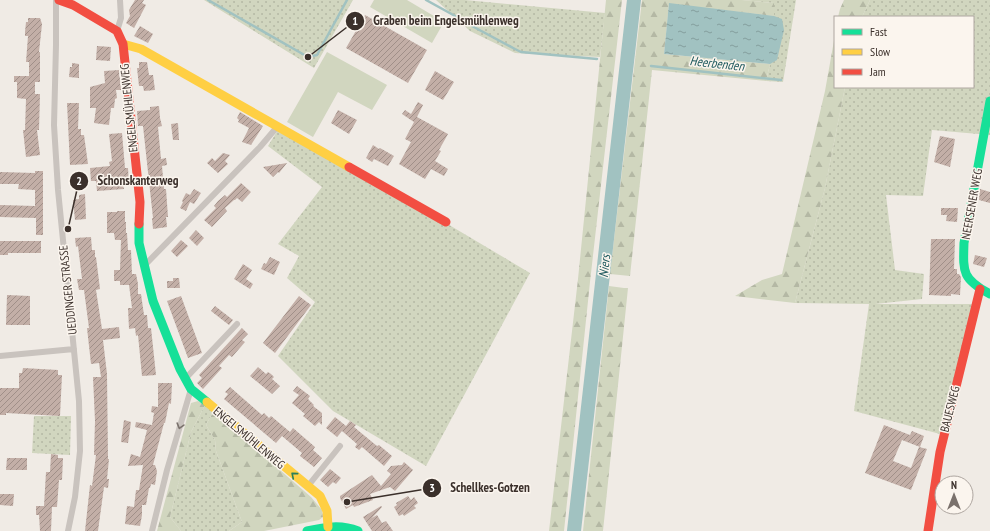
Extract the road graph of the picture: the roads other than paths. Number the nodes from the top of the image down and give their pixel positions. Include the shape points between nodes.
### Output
1 (56, 0) edge
2 (60, 0) edge
3 (120, 0) edge
4 (117, 31) junction
5 (123, 44) junction
6 (990, 101) edge
7 (277, 127) junction
8 (446, 222) dead end
9 (144, 266) junction
10 (980, 289) junction
11 (990, 294) edge
12 (237, 324) dead end
13 (74, 349) junction
14 (0, 356) edge
15 (186, 379) junction
16 (191, 389) junction
17 (340, 446) dead end
18 (308, 486) junction
19 (328, 527) junction
20 (68, 531) edge
21 (152, 531) edge
22 (307, 531) edge
23 (358, 531) edge
24 (928, 531) edge

1 - 13 street, UEDDINGER STRASSE via 54,125
2 - 4 street
3 - 4 street via 122,18
4 - 5 street, ENGELSMÜHLENWEG
5 - 7 street, ENGELSMÜHLENWEG via 141,49
5 - 9 street, ENGELSMÜHLENWEG via 140,202 140,243
6 - 10 street, NEERSENER WEG via 964,243 963,266 970,282
7 - 8 street, ENGELSMÜHLENWEG
7 - 9 street
9 - 15 street, ENGELSMÜHLENWEG via 153,300
10 - 11 street, NEERSENER WEG
10 - 24 street, BAUESWEG via 940,452
12 - 15 street
13 - 14 street
13 - 20 street, UEDDINGER STRASSE via 80,451
15 - 16 street, ENGELSMÜHLENWEG
18 -> 16 street, ENGELSMÜHLENWEG
16 -> 21 street
17 - 18 street
18 - 19 street, ENGELSMÜHLENWEG via 326,505 329,513
19 - 22 street
19 - 23 street via 342,526

